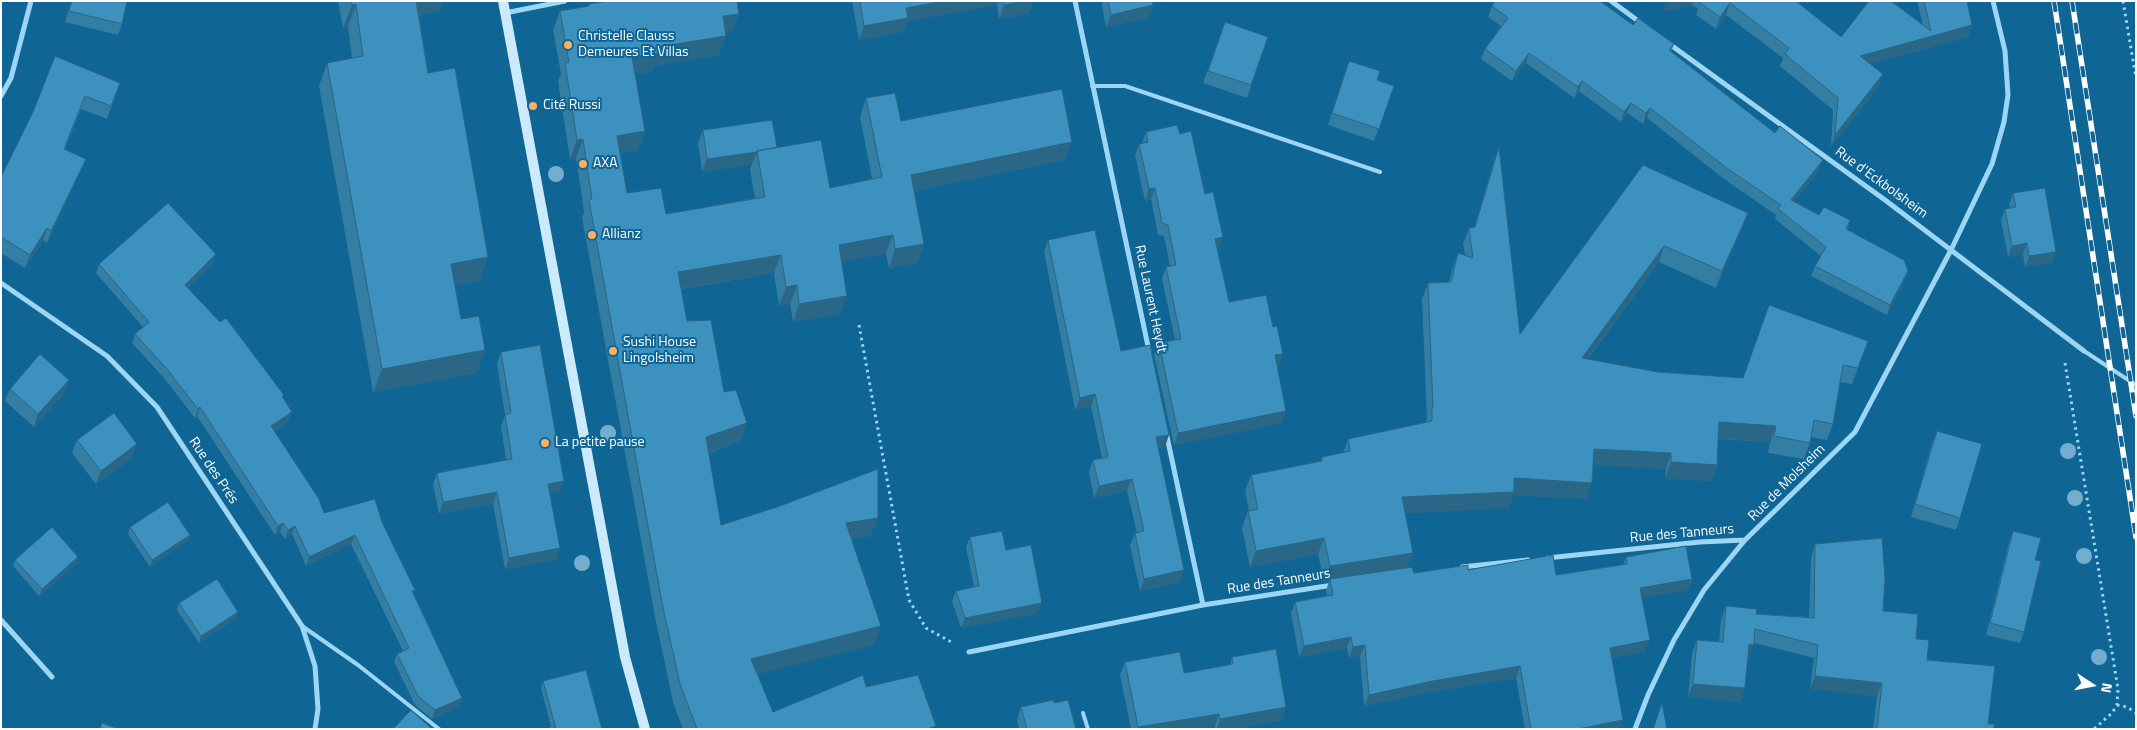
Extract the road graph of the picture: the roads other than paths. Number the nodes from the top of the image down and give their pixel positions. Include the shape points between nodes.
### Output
1 (31, 1) edge
2 (503, 1) edge
3 (566, 1) edge
4 (1075, 1) edge
5 (1611, 1) edge
6 (1993, 1) edge
7 (505, 13) junction
8 (1643, 25) edge
9 (1659, 36) edge
10 (1092, 86) junction
11 (1, 96) edge
12 (1380, 172) dead end
13 (1951, 250) junction
14 (1, 283) edge
15 (2084, 351) joint
16 (1150, 355) edge
17 (2136, 385) edge
18 (1164, 422) edge
19 (1745, 540) junction
20 (1544, 558) edge
21 (1534, 559) edge
22 (1457, 567) edge
23 (1340, 584) edge
24 (1203, 605) junction
25 (1, 620) edge
26 (302, 626) junction
27 (969, 652) road end
28 (52, 677) dead end
29 (1083, 713) dead end
30 (315, 729) edge
31 (439, 729) edge
32 (645, 729) edge
33 (1088, 729) edge
34 (1635, 729) edge

1 - 11 street via 11,78
2 - 7 main road
3 - 7 street
4 - 10 street, Rue Laurent Heydt
5 - 8 street
6 - 13 street, Rue de Molsheim via 2005,51 2008,95 2004,122 1992,164
7 - 32 main road via 625,657
9 - 13 street, Rue d'Eckbolsheim
10 - 12 lane via 1125,86
10 - 16 street, Rue Laurent Heydt
13 - 15 street, Rue d'Eckbolsheim
13 - 19 street, Rue de Molsheim via 1855,432
14 - 26 street, Rue des Prés via 107,356 157,407
15 - 17 lane, Rue d'Eckbolsheim
18 - 24 street
19 - 20 street, Rue des Tanneurs
19 - 34 street, Rue de Molsheim via 1687,616
21 - 22 street
23 - 24 street, Rue des Tanneurs
24 - 27 street, Rue des Tanneurs
25 - 28 street
26 - 30 street, Rue des Prés via 315,666 318,709
26 - 31 lane
29 - 33 lane

